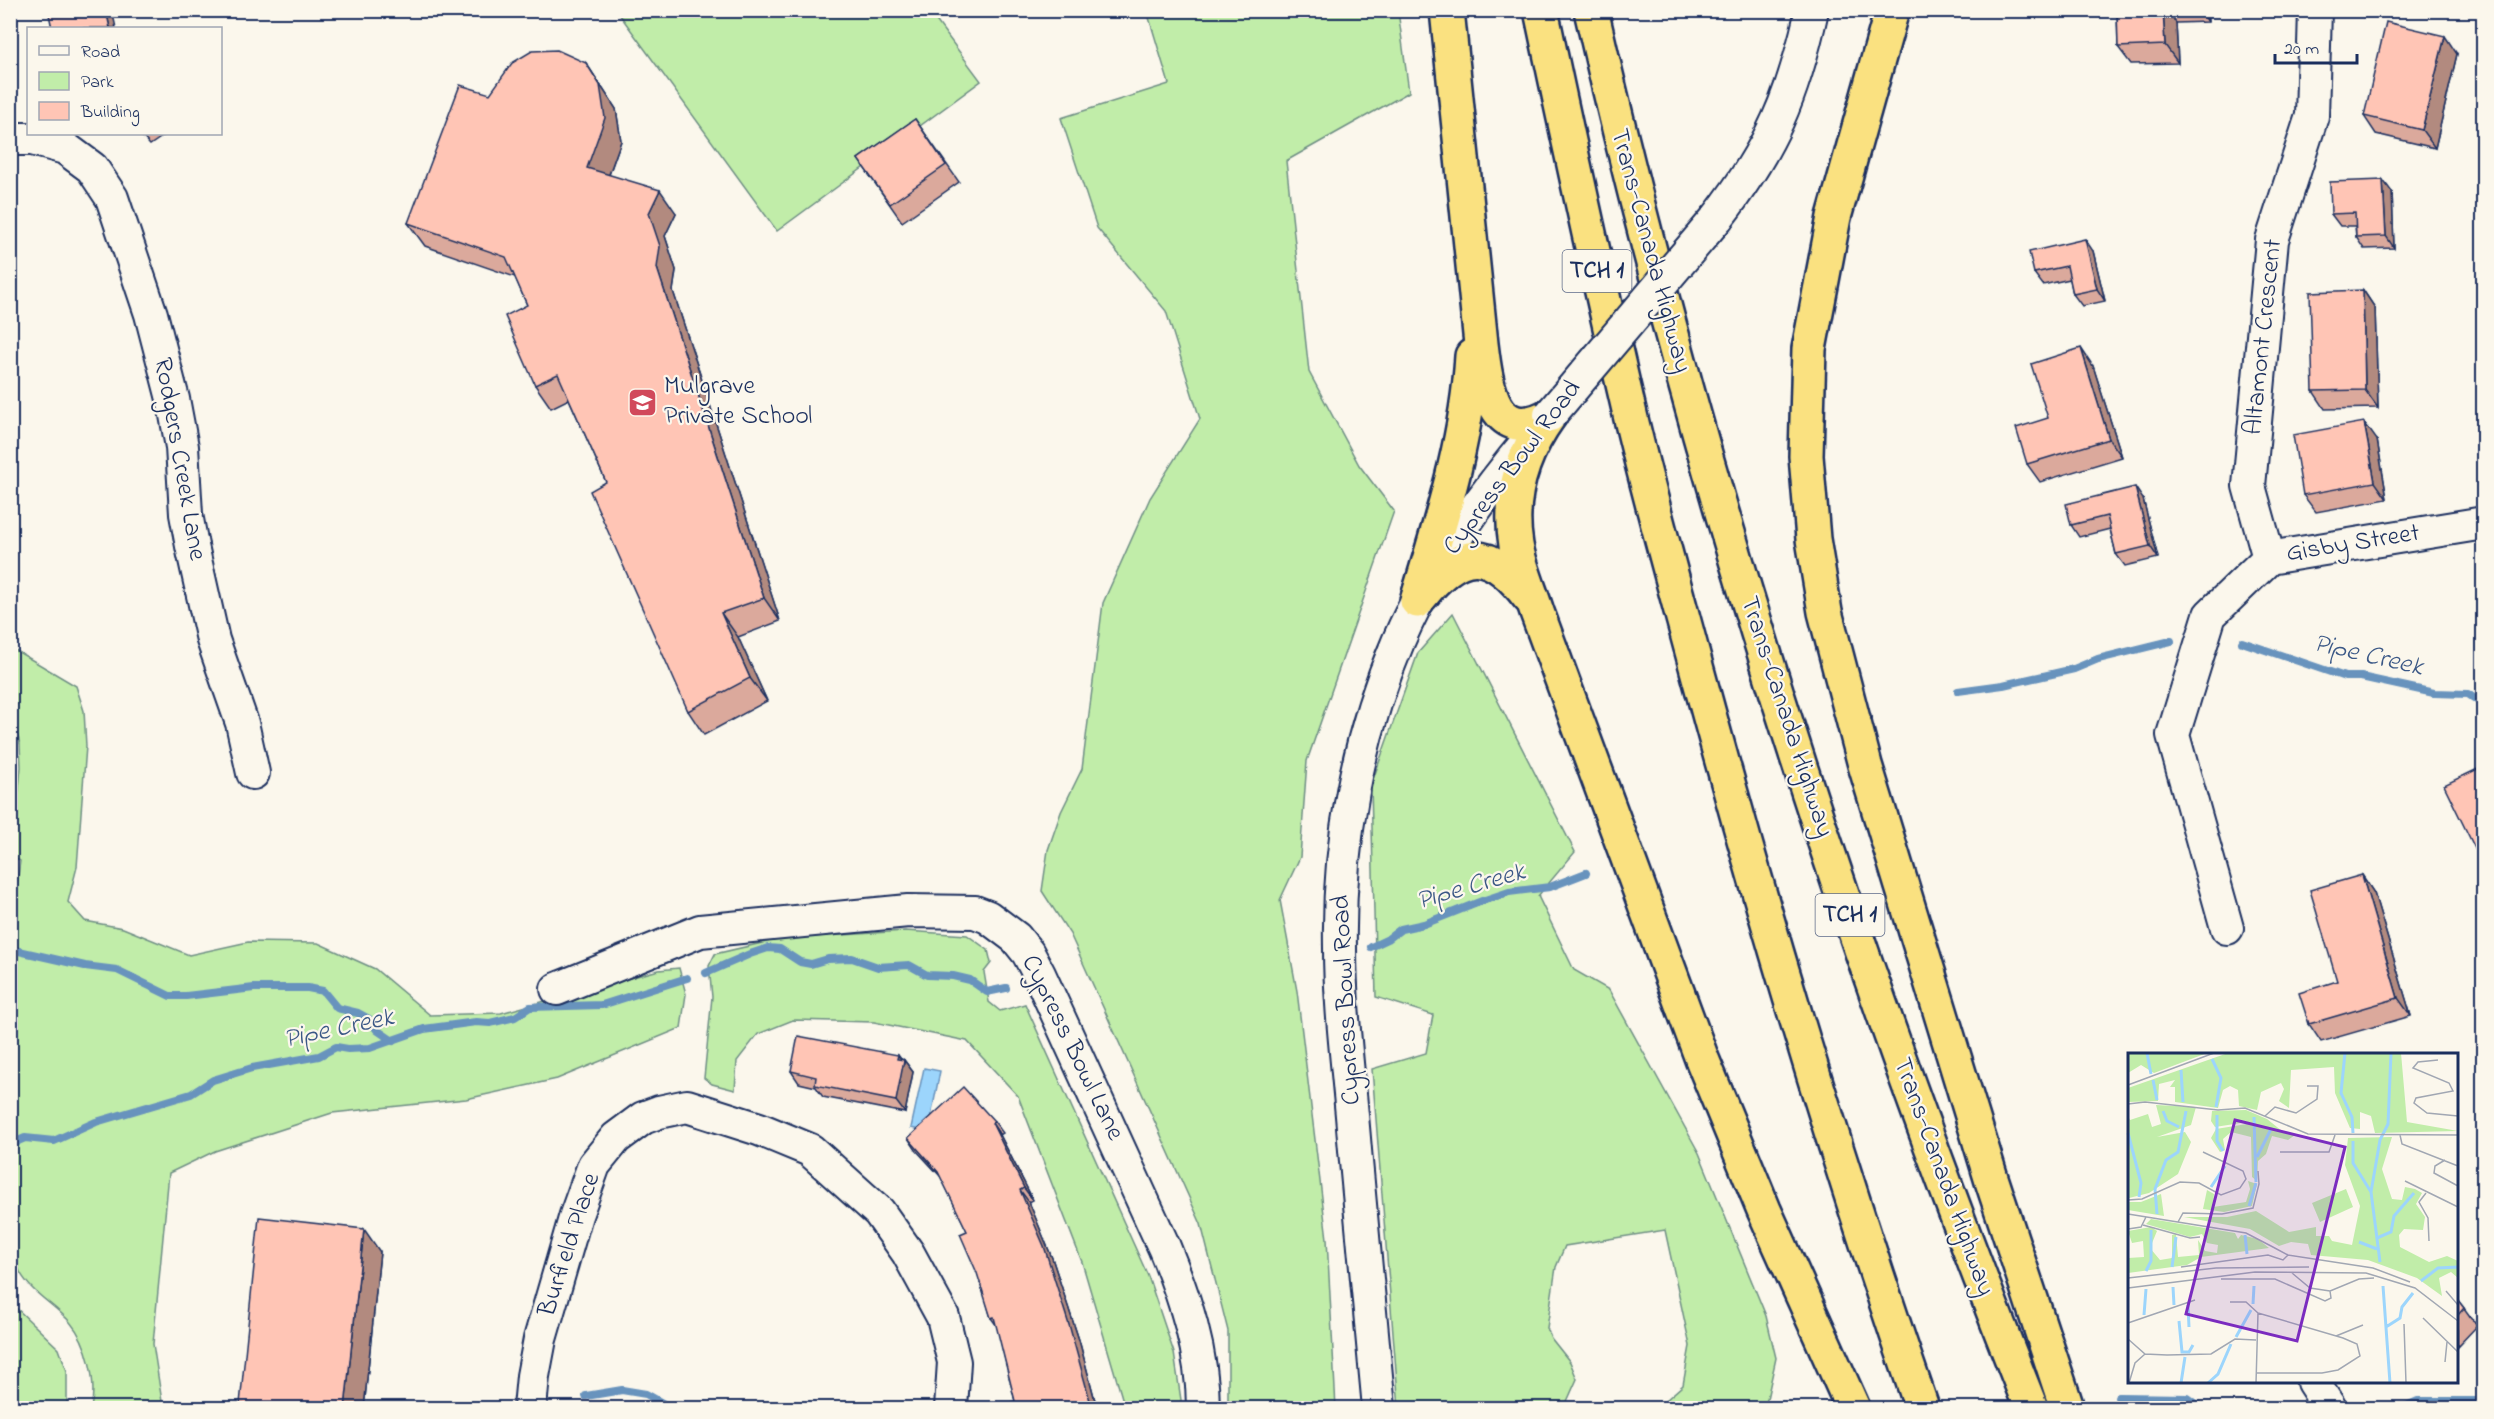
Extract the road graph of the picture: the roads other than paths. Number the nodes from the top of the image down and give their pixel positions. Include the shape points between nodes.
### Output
1 (1447, 10) edge
2 (1541, 10) edge
3 (1591, 10) edge
4 (1812, 10) edge
5 (1892, 10) edge
6 (2315, 10) edge
7 (10, 139) edge
8 (1476, 282) junction
9 (1550, 415) junction
10 (2484, 523) edge
11 (2269, 558) junction
12 (1417, 601) junction
13 (1537, 612) junction
14 (253, 773) dead end
15 (2227, 928) dead end
16 (557, 989) dead end
17 (2314, 1383) edge
18 (530, 1408) edge
19 (951, 1408) edge
20 (1203, 1408) edge
21 (1379, 1408) edge
22 (1853, 1408) edge
23 (1922, 1408) edge
24 (2031, 1408) edge
25 (2067, 1408) edge
26 (2330, 1408) edge

1 - 8 highway
2 - 23 highway, Trans-Canada Highway / TCH 1 via 1633,427 1716,740 1808,1058
3 - 24 highway, Trans-Canada Highway / TCH 1 via 1617,125 1693,413 1782,709 1889,1028
4 - 9 street, Cypress Bowl Road, bridge via 1801,61 1784,111 1743,184
5 - 25 highway via 1834,217 1809,349 1806,456 1813,539 1828,624 1865,765 1991,1178
6 - 11 street, Altamont Crescent via 2312,116 2272,240 2249,486
7 - 14 street, Rodgers Creek Lane via 32,139 65,148 92,168 112,198 168,378 182,447 192,546 213,640 242,723
8 - 9 highway via 1484,369 1497,408 1510,422 1522,425
8 - 12 highway via 1471,376 1461,449
9 - 12 street, Cypress Bowl Road via 1481,501
9 - 13 highway via 1527,453 1514,500 1517,547
10 - 11 street, Gisby Street
11 - 15 street, Gisby Street via 2210,615 2174,735
12 - 13 highway via 1454,564 1468,558 1483,559 1509,573
12 - 21 street, Cypress Bowl Road via 1382,682 1367,731 1354,783 1341,888 1342,1003
13 - 22 highway via 1702,1059 1764,1210
16 - 20 street, Cypress Bowl Lane via 700,931 908,911 975,912 1000,925 1028,953 1039,974 1164,1247 1180,1287 1199,1359
17 - 26 street
18 - 19 street, Burfield Place via 540,1340 594,1165 616,1138 643,1118 687,1106 810,1150 879,1212 908,1253 943,1317 954,1362

